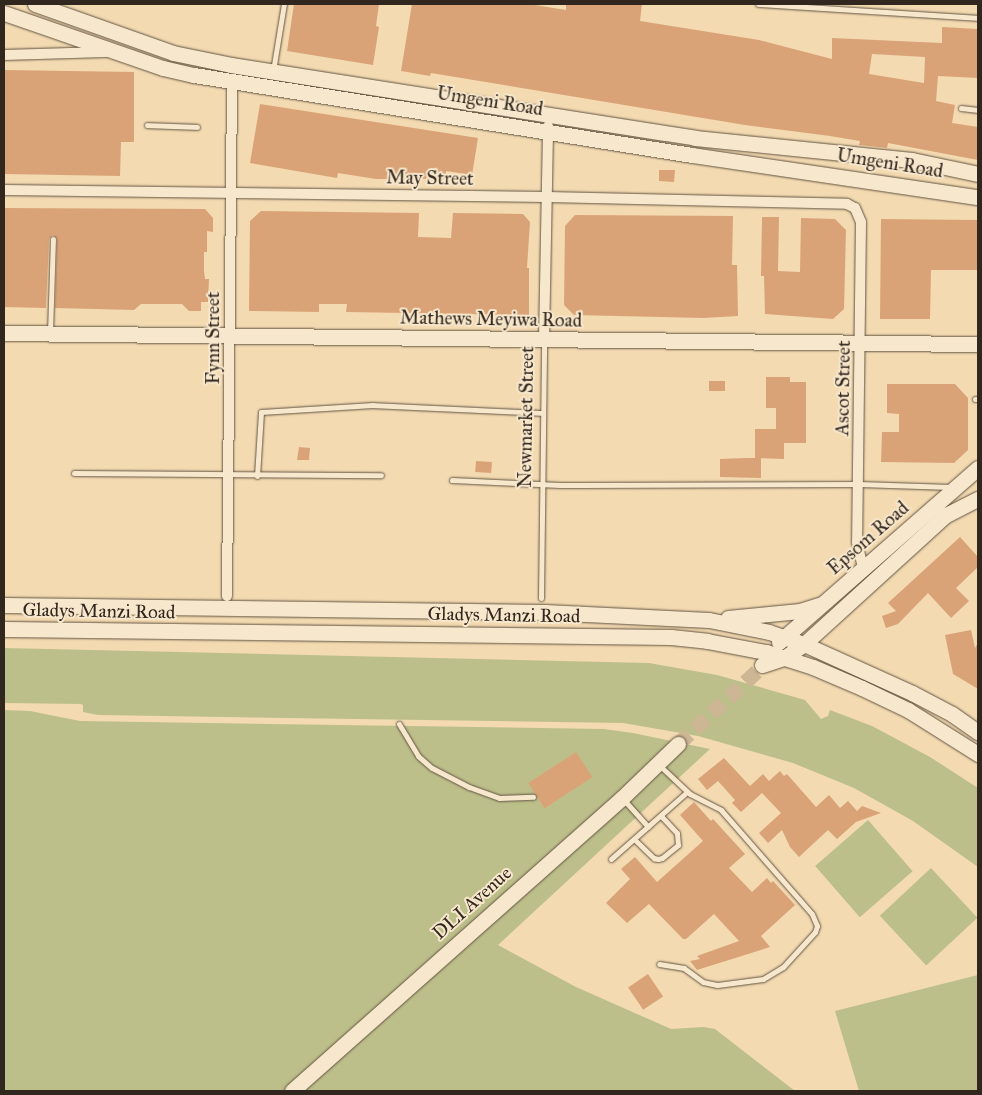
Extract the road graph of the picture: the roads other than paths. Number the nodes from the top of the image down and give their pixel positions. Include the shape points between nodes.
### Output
1 (35, 4) edge
2 (284, 4) edge
3 (758, 4) edge
4 (4, 13) edge
5 (978, 18) edge
6 (114, 51) junction
7 (4, 55) edge
8 (273, 71) junction
9 (232, 80) junction
10 (961, 108) dead end
11 (978, 110) edge
12 (548, 123) junction
13 (147, 126) dead end
14 (197, 127) dead end
15 (642, 129) junction
16 (604, 131) junction
17 (695, 138) junction
18 (639, 145) junction
19 (692, 155) junction
20 (912, 160) junction
21 (978, 174) edge
22 (907, 185) junction
23 (4, 190) edge
24 (230, 193) junction
25 (548, 197) junction
26 (978, 197) edge
27 (855, 208) joint
28 (53, 239) dead end
29 (4, 333) edge
30 (50, 333) junction
31 (231, 335) junction
32 (544, 340) junction
33 (861, 344) junction
34 (978, 344) edge
35 (543, 413) junction
36 (978, 468) edge
37 (74, 473) dead end
38 (229, 474) junction
39 (381, 475) dead end
40 (257, 476) junction
41 (452, 480) dead end
42 (542, 483) junction
43 (859, 484) junction
44 (956, 487) junction
45 (978, 499) edge
46 (863, 569) junction
47 (227, 602) junction
48 (822, 604) junction
49 (4, 605) edge
50 (543, 605) junction
51 (709, 620) junction
52 (4, 629) edge
53 (226, 633) junction
54 (546, 636) junction
55 (784, 637) junction
56 (804, 644) junction
57 (784, 658) junction
58 (762, 663) junction
59 (399, 724) dead end
60 (978, 732) edge
61 (678, 744) tunnel mouth
62 (978, 754) edge
63 (657, 764) junction
64 (687, 792) junction
65 (533, 797) dead end
66 (622, 798) junction
67 (661, 816) junction
68 (648, 827) junction
69 (634, 840) junction
70 (611, 859) dead end
71 (659, 964) dead end
72 (292, 1091) edge

1 - 8 main road, Umgeni Road via 173,53
2 - 8 lane
3 - 5 lane
4 - 6 main road, Umgeni Road
6 - 7 street
6 - 9 main road, Umgeni Road via 163,68
8 - 12 main road, Umgeni Road
9 - 12 main road, Umgeni Road
9 - 24 street, Fynn Street
10 - 11 lane
12 - 16 main road, Umgeni Road
12 - 25 street, Newmarket Street
13 - 14 lane
15 - 16 main road, Umgeni Road
15 - 17 main road, Umgeni Road
15 - 18 main road
16 - 18 main road, Umgeni Road
17 - 19 main road
17 - 20 main road, Umgeni Road
18 - 19 main road, Umgeni Road
19 - 22 main road, Umgeni Road
20 - 21 main road, Umgeni Road
20 - 22 main road
22 - 26 main road, Umgeni Road
23 - 24 street, May Street
24 - 25 street, May Street
24 - 31 street, Fynn Street
25 - 27 street, May Street via 833,202
25 - 32 street, Newmarket Street
27 - 33 street, Ascot Street via 862,222
28 - 30 lane
29 - 30 main road, Mathews Meyiwa Road
30 - 31 main road, Mathews Meyiwa Road
31 - 32 main road, Mathews Meyiwa Road
31 - 38 street, Fynn Street
32 - 33 main road, Mathews Meyiwa Road
32 - 35 lane, Newmarket Street
33 - 34 main road, Mathews Meyiwa Road
33 - 43 street, Ascot Street
35 - 40 lane via 373,405 262,412
35 - 42 lane, Newmarket Street
36 - 44 main road, Epsom Road
37 - 38 lane
38 - 40 lane
38 - 47 street, Fynn Street
39 - 40 lane
41 - 42 lane
42 - 43 lane
42 - 50 lane, Newmarket Street
43 - 44 lane
43 - 46 street, Ascot Street via 857,542
44 - 46 main road, Epsom Road
45 - 56 main road, Epsom Road via 946,515
46 - 48 main road, Epsom Road
47 - 49 main road, Gladys Manzi Road
47 - 50 main road, Gladys Manzi Road
47 - 53 main road
48 - 51 main road via 800,611
48 - 55 main road, Epsom Road
50 - 51 main road, Gladys Manzi Road
50 - 54 main road
51 - 55 main road, Gladys Manzi Road via 739,624
52 - 53 main road, Gladys Manzi Road
53 - 54 main road, Gladys Manzi Road
54 - 58 main road, Gladys Manzi Road via 671,637 707,641
55 - 56 main road, Gladys Manzi Road
55 - 58 main road, Epsom Road
56 - 57 main road, Epsom Road
56 - 60 main road, Gladys Manzi Road via 912,693
57 - 58 main road
57 - 62 main road via 836,677 908,710
59 - 65 lane via 407,742 432,768 486,794 512,799
61 - 63 main road, DLI Avenue
63 - 64 lane
63 - 66 main road, DLI Avenue
64 - 67 lane
64 - 71 lane via 721,810 812,914 817,926 783,967 763,979 717,985 703,982 684,968
66 - 68 lane
66 - 72 main road, DLI Avenue
67 - 68 lane
67 - 69 lane via 677,833 678,845 658,859
68 - 69 lane
69 - 70 lane

